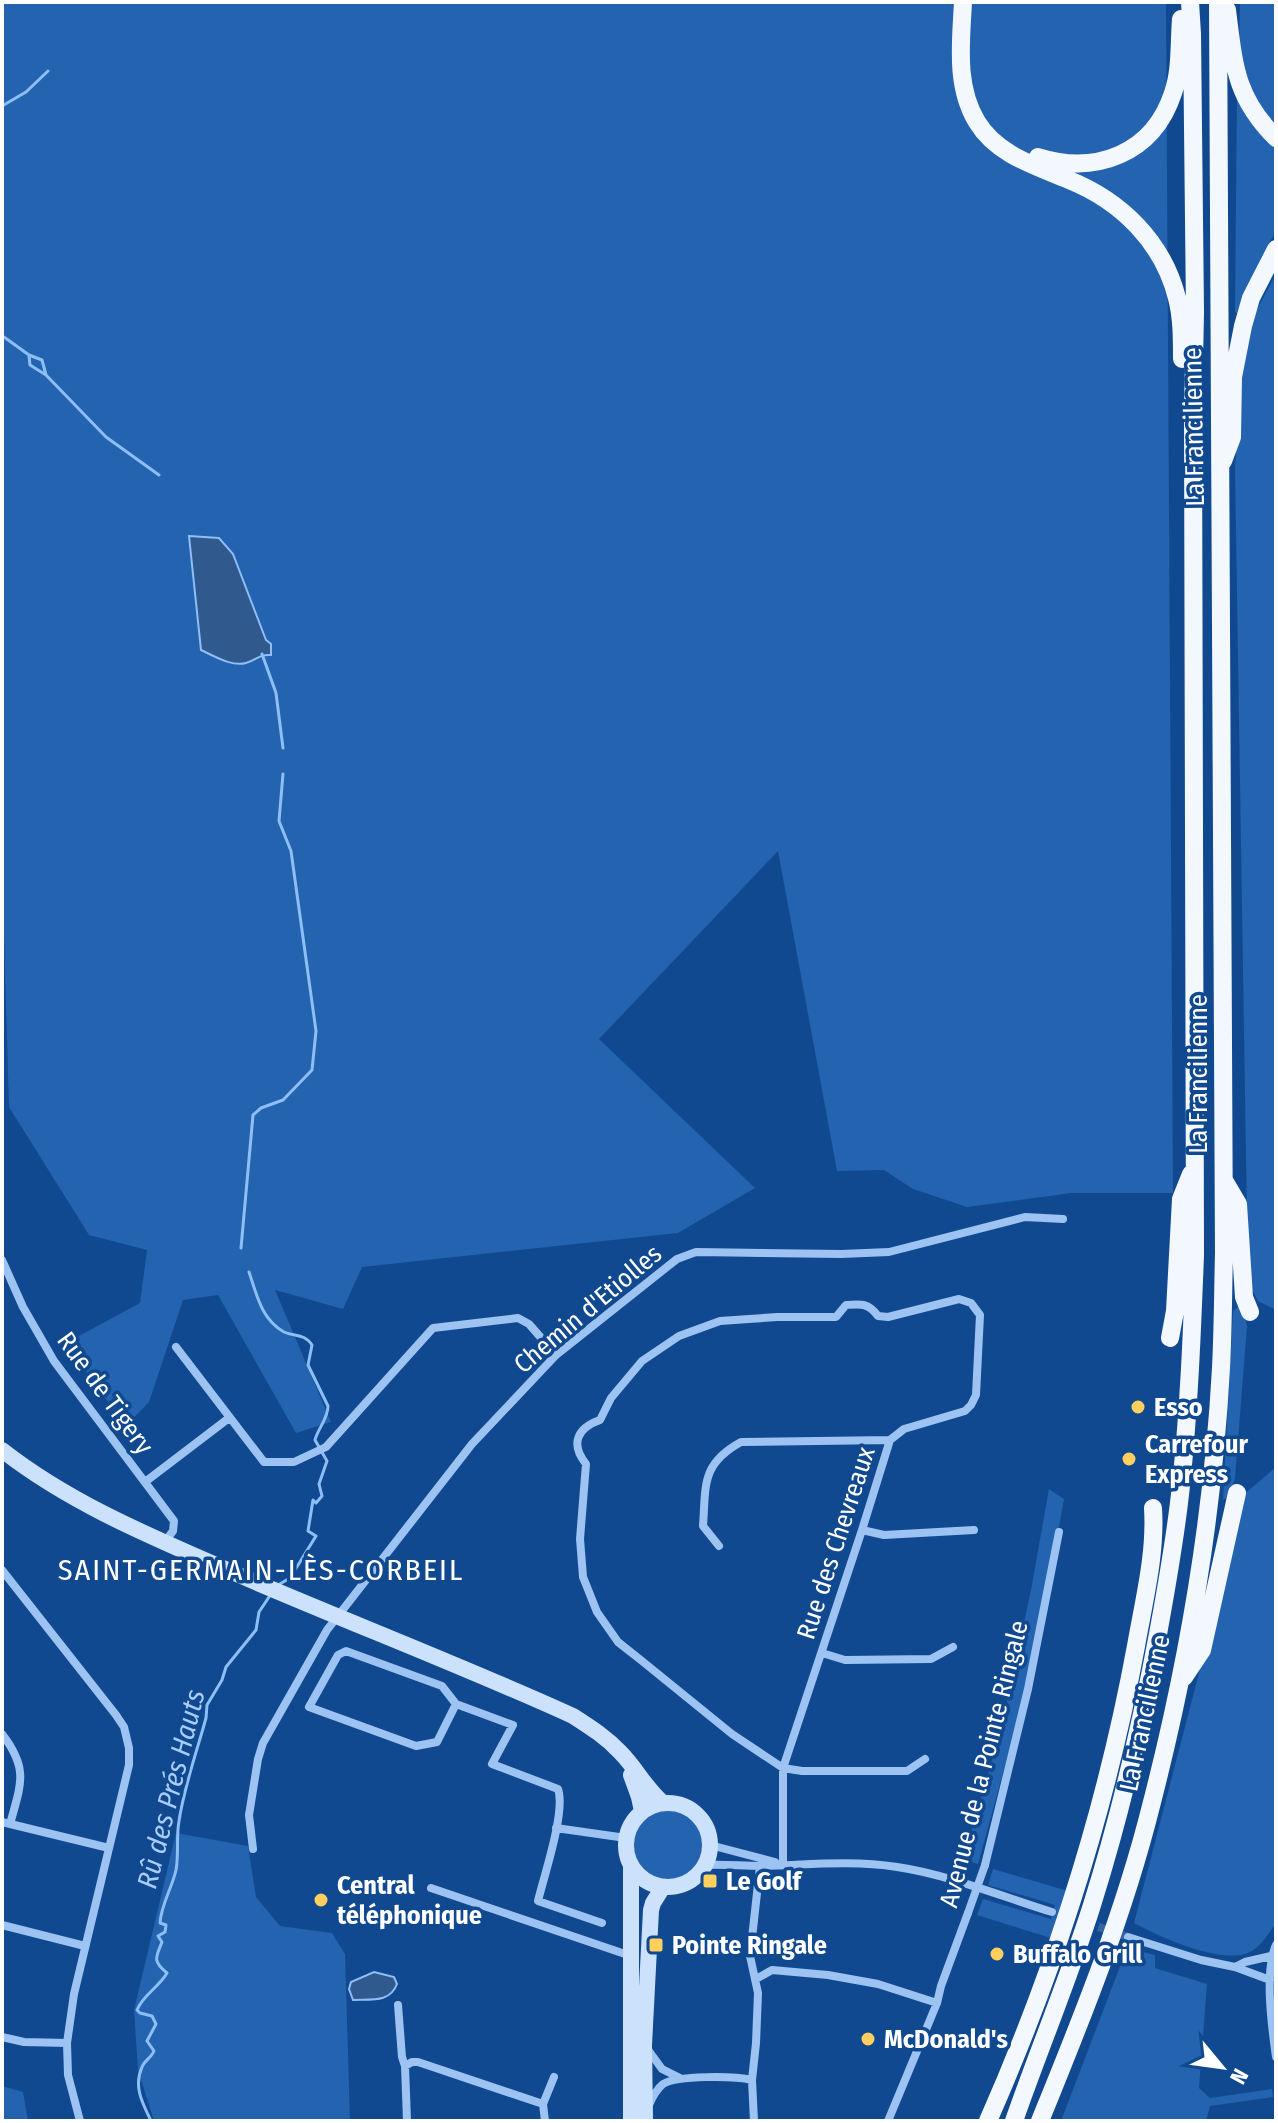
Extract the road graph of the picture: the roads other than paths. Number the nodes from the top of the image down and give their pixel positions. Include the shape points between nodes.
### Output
1 (963, 2) edge
2 (972, 2) edge
3 (1189, 2) edge
4 (1220, 2) edge
5 (1276, 138) edge
6 (1276, 249) edge
7 (1193, 411) junction
8 (1221, 467) junction
9 (1194, 1168) junction
10 (1224, 1180) junction
11 (1063, 1219) dead end
12 (2, 1260) edge
13 (1250, 1312) dead end
14 (1170, 1338) dead end
15 (176, 1347) dead end
16 (556, 1355) junction
17 (229, 1418) junction
18 (890, 1440) junction
19 (2, 1450) edge
20 (2, 1460) edge
21 (145, 1482) junction
22 (1237, 1493) dead end
23 (1153, 1508) dead end
24 (862, 1530) junction
25 (974, 1530) dead end
26 (1059, 1532) dead end
27 (164, 1543) junction
28 (719, 1546) dead end
29 (2, 1570) edge
30 (273, 1593) junction
31 (334, 1620) junction
32 (953, 1647) dead end
33 (822, 1653) junction
34 (1179, 1686) junction
35 (456, 1704) junction
36 (2, 1734) edge
37 (925, 1759) dead end
38 (783, 1768) junction
39 (662, 1802) junction
40 (642, 1811) junction
41 (6, 1823) edge
42 (556, 1828) junction
43 (626, 1838) junction
44 (710, 1845) junction
45 (109, 1848) junction
46 (253, 1849) dead end
47 (783, 1864) junction
48 (706, 1865) junction
49 (631, 1866) junction
50 (760, 1866) junction
51 (663, 1887) junction
52 (431, 1888) dead end
53 (1052, 1912) dead end
54 (602, 1923) dead end
55 (2, 1925) edge
56 (1128, 1937) tunnel mouth
57 (1276, 1945) edge
58 (85, 1946) junction
59 (632, 1956) junction
60 (1271, 1956) junction
61 (1235, 1967) junction
62 (756, 1979) junction
63 (1270, 1980) junction
64 (937, 2003) junction
65 (398, 2005) dead end
66 (2, 2037) edge
67 (67, 2043) junction
68 (644, 2045) junction
69 (1276, 2057) edge
70 (405, 2066) junction
71 (554, 2077) dead end
72 (680, 2078) junction
73 (752, 2080) junction
74 (1025, 2088) junction
75 (543, 2104) junction
76 (641, 2119) edge
77 (80, 2121) edge
78 (407, 2121) edge
79 (545, 2121) edge
80 (754, 2121) edge
81 (888, 2121) edge
82 (988, 2121) edge
83 (1001, 2121) edge
84 (1014, 2121) edge
85 (1040, 2121) edge

1 - 7 highway via 961,74 978,124 1016,158 1099,194 1138,226 1178,300 1183,391
2 - 3 highway via 970,82 985,120 1026,153 1087,164 1134,146 1164,114 1178,71 1181,20
3 - 7 highway, La Francilienne
4 - 5 highway via 1227,10 1233,58 1249,107
4 - 8 highway, La Francilienne
6 - 8 highway via 1243,326 1233,377 1232,437
7 - 9 highway, La Francilienne
8 - 10 highway, La Francilienne
9 - 14 highway via 1181,1199
9 - 74 highway, La Francilienne via 1191,1373 1164,1603 1146,1699 1092,1905
10 - 13 highway via 1238,1204 1244,1297
10 - 34 highway, La Francilienne via 1221,1369 1213,1460
11 - 16 street, Chemin d'Etiolles via 1025,1217 889,1252 696,1252 677,1259
12 - 21 street, Rue de Tigery via 54,1361
15 - 17 street
16 - 17 street via 518,1318 433,1328 326,1447 294,1462 264,1462
16 - 31 street, Chemin d'Etiolles via 472,1444
17 - 21 street
18 - 24 street, Rue des Chevreaux
18 - 28 street via 741,1442 725,1451 706,1481 703,1526
18 - 38 street, Rue des Chevreaux via 904,1429 971,1405 980,1315 971,1303 959,1299 888,1317 861,1304 846,1305 836,1317 720,1321 679,1336 642,1361 600,1420 578,1438 578,1453 586,1464 580,1539 583,1577 597,1612 618,1642
19 - 27 main road via 78,1501
20 - 30 main road via 72,1507
21 - 27 street, Rue de Tigery via 174,1521
22 - 34 highway via 1202,1650
23 - 82 highway via 1154,1545 1128,1689 1091,1839 1033,2010
24 - 25 street via 884,1535
24 - 33 street, Rue des Chevreaux
26 - 64 street, Avenue de la Pointe Ringale, bridge via 985,1865
27 - 30 main road
29 - 45 street via 124,1727 129,1765
30 - 31 main road
31 - 39 main road via 573,1716 623,1754
31 - 40 main road via 571,1722 618,1759 633,1778
31 - 46 street, Chemin d'Etiolles via 263,1743 249,1815
32 - 33 street via 931,1659 845,1660
33 - 38 street, Rue des Chevreaux
34 - 85 highway, La Francilienne via 1119,1915
35 - 35 street via 437,1742 416,1746 309,1707 338,1655 346,1651 442,1686
35 - 42 street via 513,1725 492,1764 558,1789
36 - 41 street via 20,1766 19,1791
37 - 38 street via 907,1771
38 - 47 street, Rue des Chevreaux
39 - 40 main road
39 - 44 main road via 692,1809 708,1831
40 - 43 main road
41 - 45 street
42 - 43 street
42 - 54 street via 538,1901
43 - 49 main road
44 - 47 street
44 - 48 main road
45 - 58 street
47 - 50 street
47 - 53 street via 899,1867
48 - 50 street
48 - 51 main road via 680,1886
49 - 51 main road via 641,1878
49 - 59 main road
50 - 62 street via 750,1956
51 - 68 main road via 651,1910
52 - 59 street
55 - 58 street
56 - 61 street
57 - 60 street
58 - 67 street
59 - 76 main road
60 - 61 street
60 - 63 street
61 - 63 street
62 - 64 street via 772,1970 828,1975
62 - 73 street
63 - 69 street
64 - 81 street, Avenue de la Pointe Ringale
65 - 70 street
66 - 67 street
67 - 77 street via 68,2075
68 - 72 street via 662,2069
68 - 76 main road
70 - 75 street via 418,2062
70 - 78 street
71 - 75 street
72 - 73 street
72 - 76 street via 664,2084
73 - 80 street
74 - 83 highway via 1010,2099
74 - 84 highway, La Francilienne
75 - 79 street

